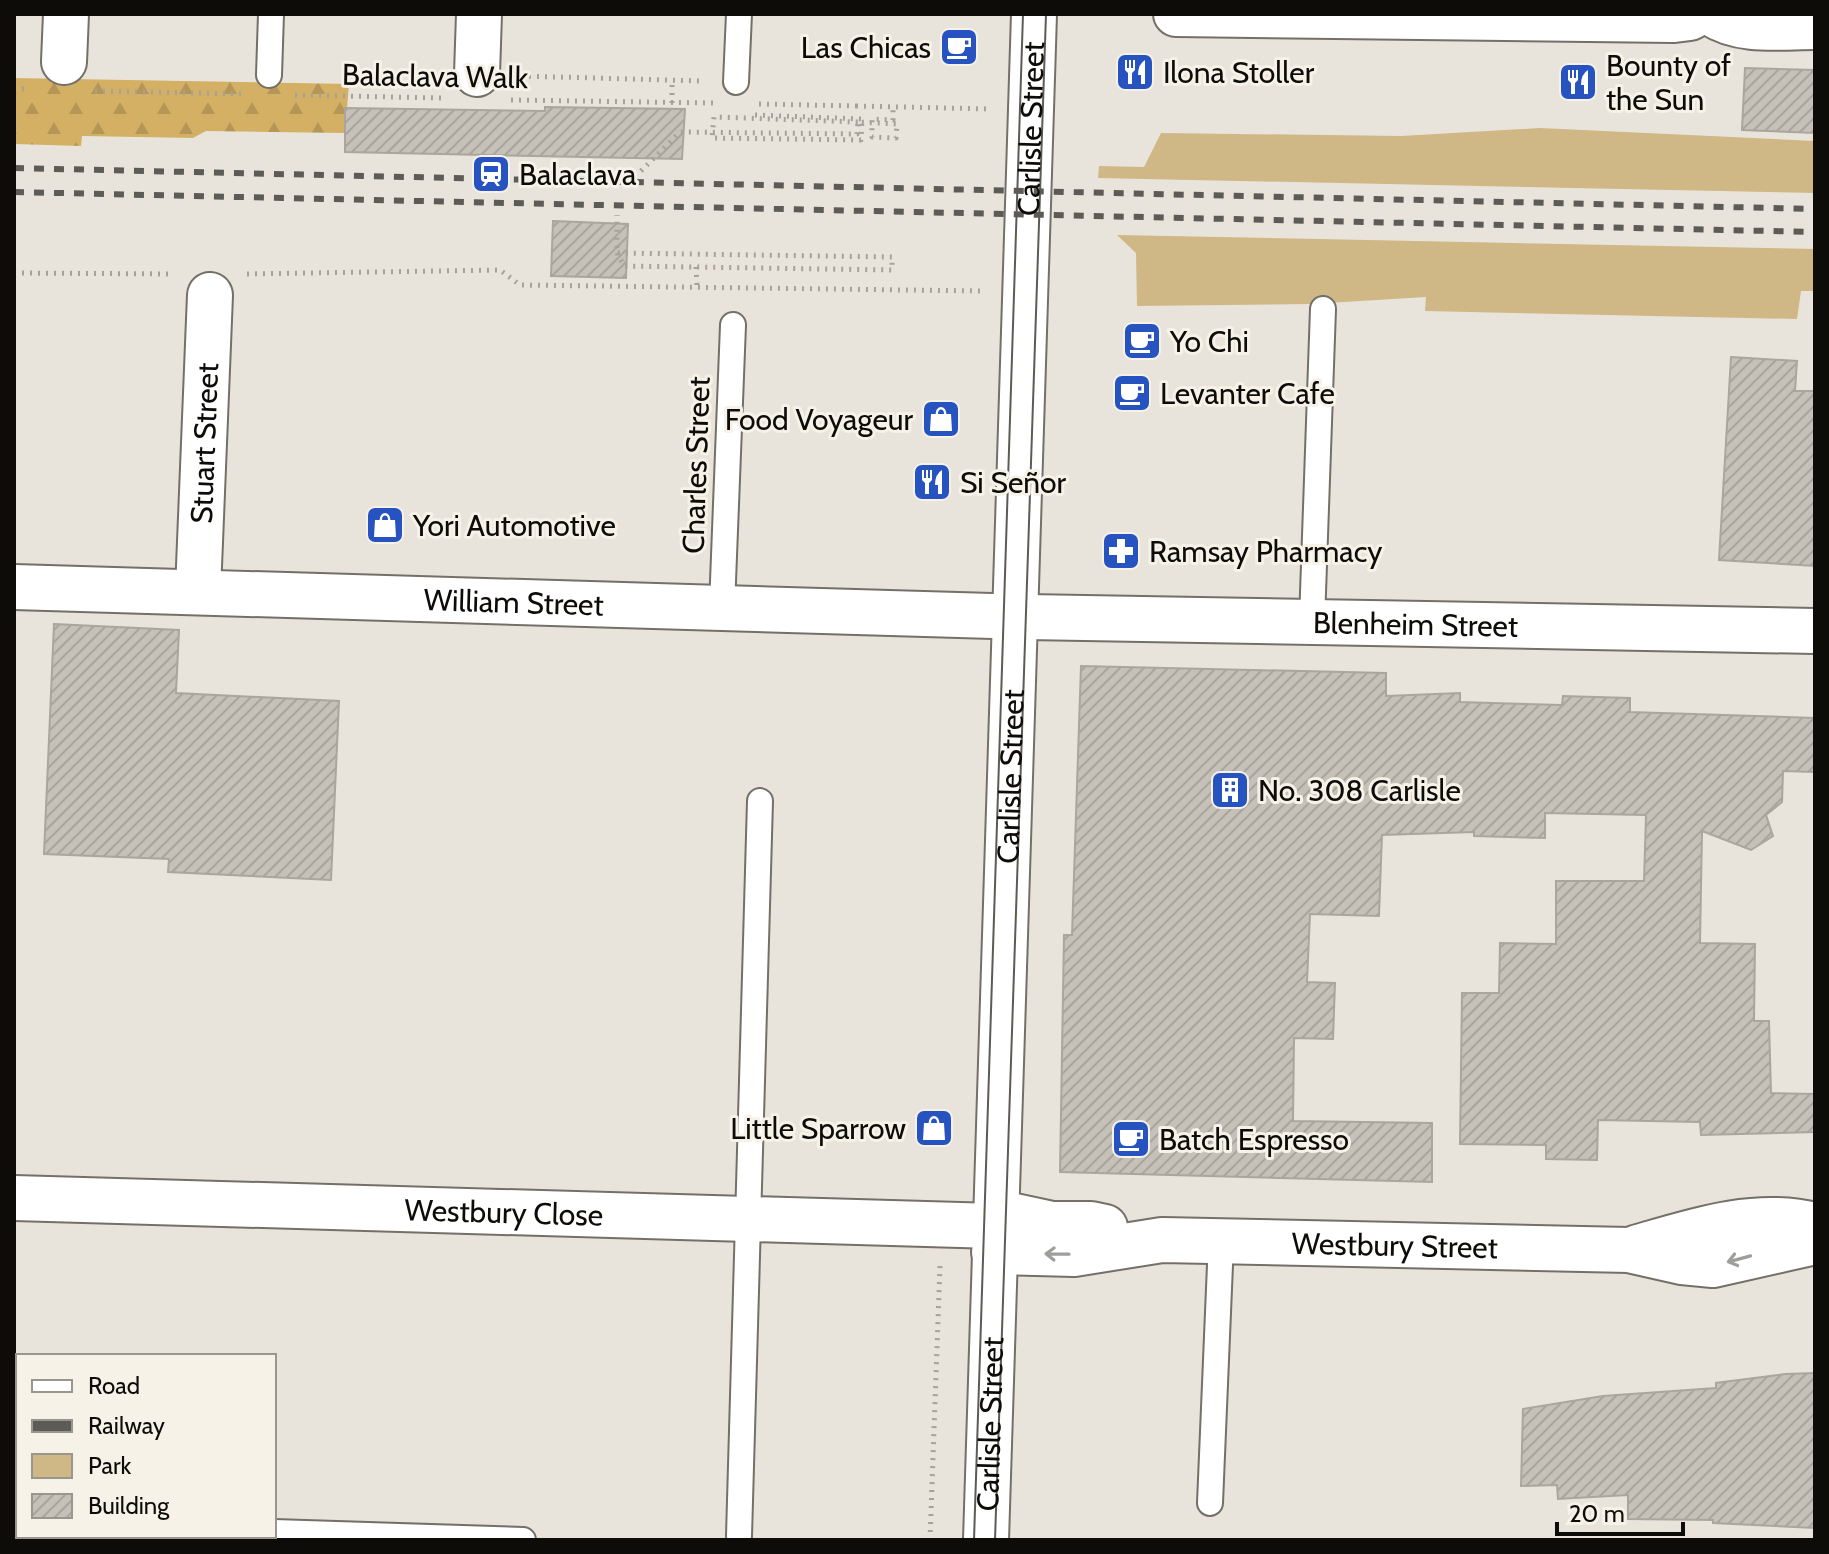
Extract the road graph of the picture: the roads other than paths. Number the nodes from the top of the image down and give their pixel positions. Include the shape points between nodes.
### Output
1 (66, 14) edge
2 (271, 14) edge
3 (479, 14) edge
4 (739, 14) edge
5 (1034, 14) edge
6 (1176, 14) edge
7 (1697, 14) edge
8 (1712, 14) edge
9 (1815, 27) edge
10 (64, 81) road end
11 (276, 85) road end
12 (485, 87) road end
13 (731, 93) road end
14 (211, 281) road end
15 (1323, 309) dead end
16 (733, 325) dead end
17 (14, 587) edge
18 (198, 591) junction
19 (722, 607) junction
20 (1015, 616) junction
21 (1312, 621) junction
22 (1815, 631) edge
23 (760, 801) dead end
24 (14, 1198) edge
25 (747, 1219) junction
26 (1815, 1225) edge
27 (995, 1230) junction
28 (1221, 1241) junction
29 (1815, 1242) edge
30 (1629, 1250) junction
31 (1210, 1503) dead end
32 (276, 1532) edge
33 (739, 1536) dead end
34 (523, 1540) edge
35 (986, 1540) edge

1 - 10 street
2 - 11 lane
3 - 12 street
4 - 13 lane
5 - 20 street, Carlisle Street
6 - 7 street via 1674,20
8 - 9 street via 1726,24
14 - 18 street, Stuart Street
15 - 21 lane
16 - 19 lane, Charles Street
17 - 18 street, William Street
18 - 19 street, William Street
19 - 20 street, William Street
20 - 21 street, Blenheim Street
20 - 27 street, Carlisle Street
21 - 22 street, Blenheim Street
23 - 25 lane
24 - 25 street, Westbury Close
25 - 27 street, Westbury Close
25 - 33 lane
26 - 30 street, Westbury Street via 1735,1222
27 - 28 street, Westbury Street via 1074,1254 1162,1240
27 - 35 street, Carlisle Street
28 - 30 street, Westbury Street
28 - 31 lane
29 -> 30 street, Westbury Street via 1713,1265
32 - 34 lane

